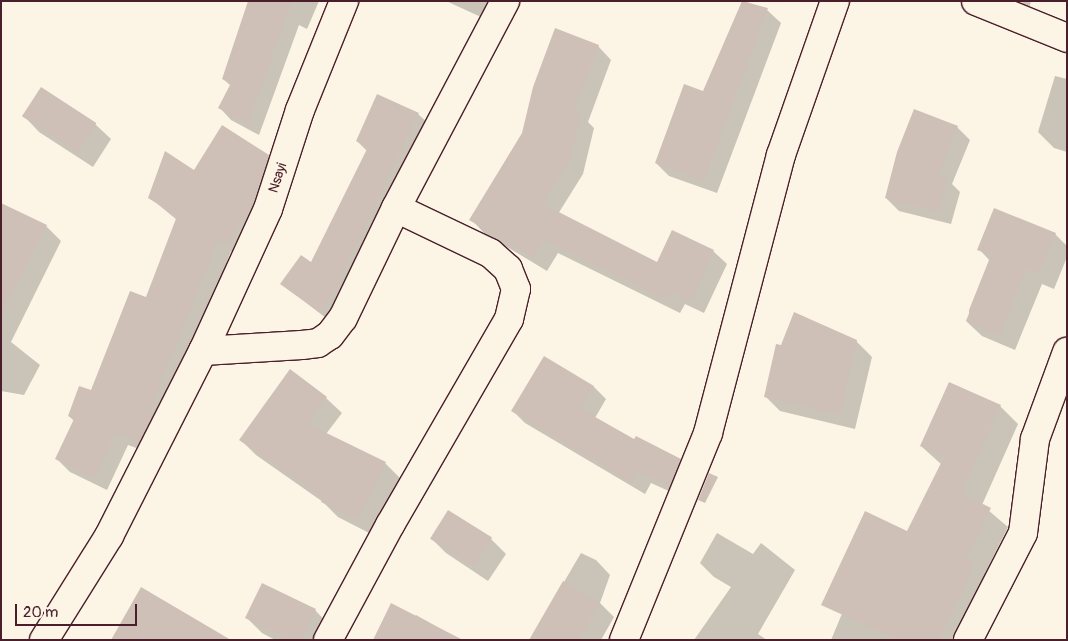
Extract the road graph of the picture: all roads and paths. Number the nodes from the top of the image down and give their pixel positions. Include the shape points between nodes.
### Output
1 (344, 1) edge
2 (505, 1) edge
3 (835, 1) edge
4 (976, 1) edge
5 (1067, 38) edge
6 (396, 208) junction
7 (203, 351) junction
8 (1067, 352) edge
9 (44, 640) edge
10 (328, 640) edge
11 (624, 640) edge
12 (968, 640) edge

1 - 7 street, Nsayi via 300,110 268,209
2 - 6 street
3 - 11 street via 781,155 708,433
4 - 5 street
6 - 7 street via 343,318 330,335 318,343
6 - 10 street via 490,253 508,269 516,289 509,319
7 - 9 street, Nsayi via 109,536
8 - 12 street via 1035,439 1023,533

